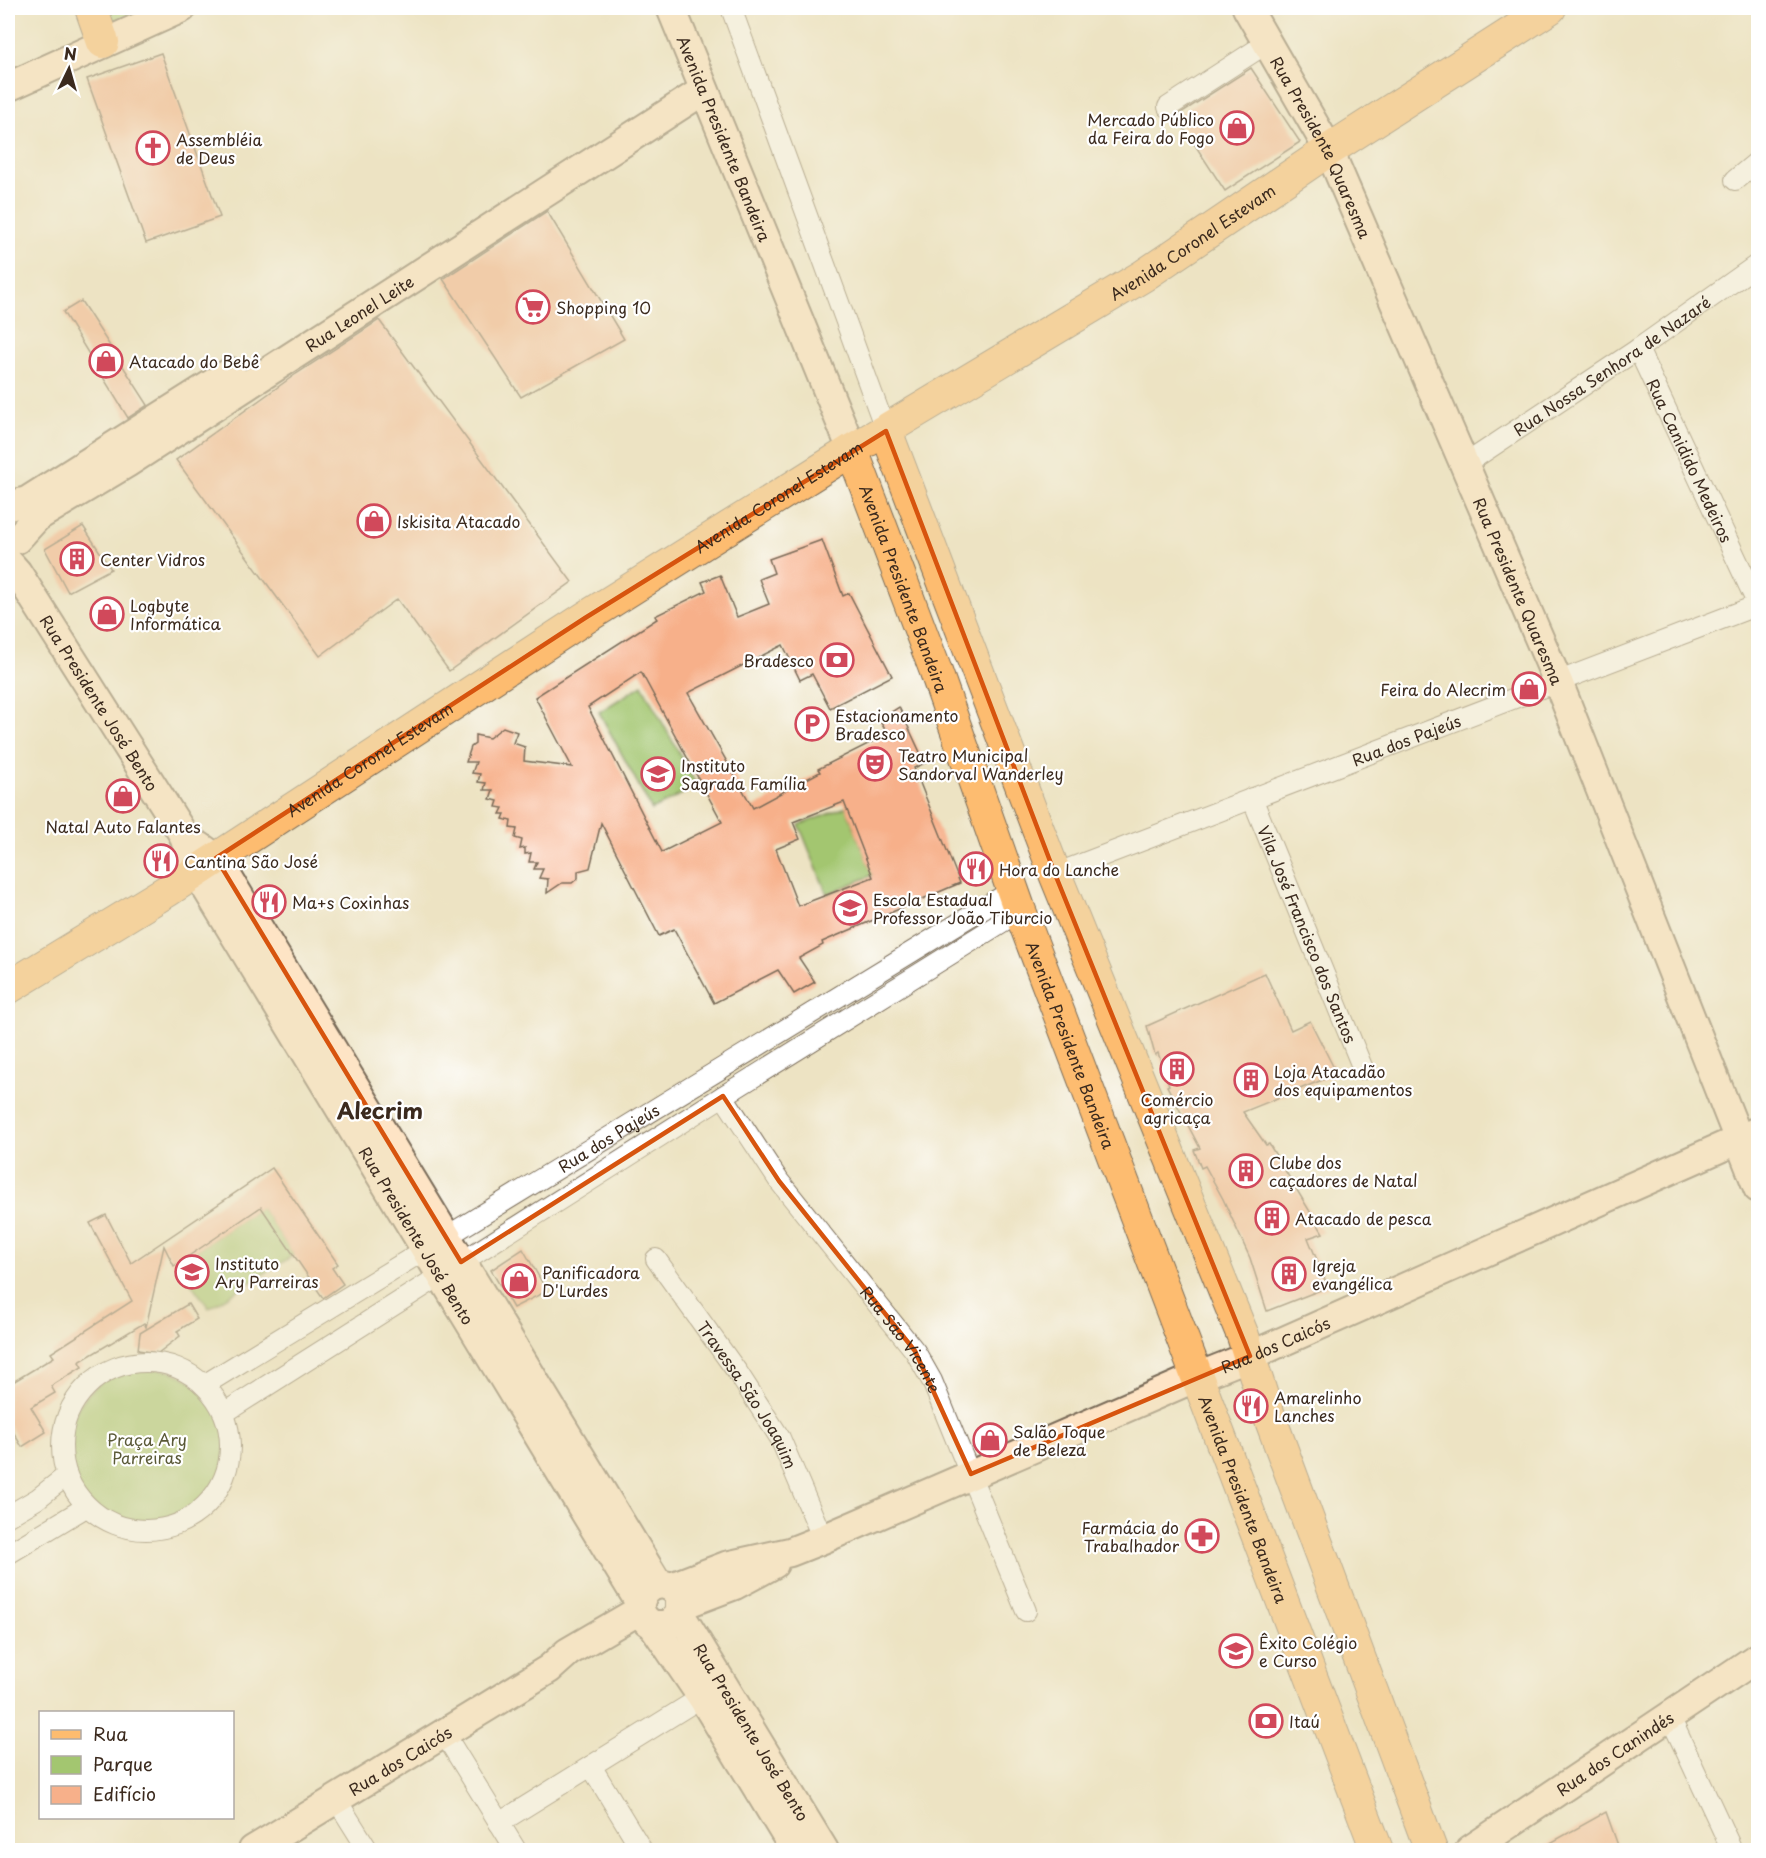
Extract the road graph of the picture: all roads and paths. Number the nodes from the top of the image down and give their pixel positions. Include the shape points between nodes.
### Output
1 (91, 8) edge
2 (182, 8) edge
3 (671, 8) edge
4 (731, 8) edge
5 (1247, 8) edge
6 (1550, 8) edge
7 (103, 42) junction
8 (1268, 43) junction
9 (701, 81) junction
10 (8, 87) edge
11 (1168, 107) dead end
12 (1329, 150) junction
13 (1758, 161) edge
14 (1734, 180) dead end
15 (1758, 264) edge
16 (1638, 349) junction
17 (232, 383) junction
18 (886, 431) junction
19 (852, 450) junction
20 (1464, 465) junction
21 (8, 506) edge
22 (12, 554) edge
23 (1758, 605) edge
24 (1558, 682) junction
25 (1252, 798) junction
26 (206, 865) junction
27 (1055, 874) junction
28 (1017, 901) junction
29 (8, 988) edge
30 (1363, 1070) dead end
31 (723, 1096) junction
32 (1748, 1136) edge
33 (1758, 1188) edge
34 (435, 1244) junction
35 (656, 1259) dead end
36 (450, 1269) junction
37 (1250, 1356) junction
38 (1197, 1377) junction
39 (204, 1385) junction
40 (224, 1413) junction
41 (971, 1474) junction
42 (66, 1476) junction
43 (37, 1499) junction
44 (86, 1507) junction
45 (8, 1516) edge
46 (57, 1523) junction
47 (823, 1539) junction
48 (8, 1554) edge
49 (1330, 1580) junction
50 (1281, 1597) junction
51 (659, 1606) junction
52 (1026, 1611) dead end
53 (1758, 1657) edge
54 (702, 1697) junction
55 (1670, 1718) junction
56 (444, 1733) junction
57 (591, 1766) junction
58 (759, 1768) junction
59 (336, 1799) junction
60 (499, 1823) junction
61 (253, 1851) edge
62 (368, 1851) edge
63 (516, 1851) edge
64 (642, 1851) edge
65 (795, 1851) edge
66 (824, 1851) edge
67 (1377, 1851) edge
68 (1431, 1851) edge
69 (1470, 1851) edge
70 (1732, 1851) edge

1 - 7 main road
2 - 7 street
3 - 9 street, Avenida Presidente Bandeira
4 - 18 street
5 - 8 street, Rua Presidente Quaresma
6 - 12 main road, Avenida Coronel Estevam
7 - 10 street
8 - 11 street
8 - 12 street, Rua Presidente Quaresma
9 - 17 street, Rua Leonel Leite
9 - 19 street, Avenida Presidente Bandeira
12 - 18 main road, Avenida Coronel Estevam via 1143,276
12 - 20 street, Rua Presidente Quaresma
13 - 14 street
15 - 16 street, Rua Nossa Senhora de Nazaré
16 - 20 street, Rua Nossa Senhora de Nazaré
16 - 23 street, Rua Canidido Medeiros
17 - 21 street, Rua Leonel Leite via 27,501
17 - 22 street, Rua Leonel Leite via 37,517
18 - 19 main road, Avenida Coronel Estevam
18 - 27 main road
19 - 26 main road, Avenida Coronel Estevam
19 - 28 main road, Avenida Presidente Bandeira
20 - 24 street, Rua Presidente Quaresma
21 - 22 street via 19,519 20,529
22 - 26 street, Rua Presidente José Bento via 183,834
23 - 24 street, Rua dos Pajeús
24 - 25 street, Rua dos Pajeús
24 - 32 street, Rua Presidente Quaresma
25 - 27 street, Rua dos Pajeús
25 - 30 street, Vila José Francisco dos Santos
26 - 29 main road, Avenida Coronel Estevam
26 - 34 street, Rua Presidente José Bento
27 - 37 main road
28 - 31 street, Rua dos Pajeús
28 - 34 street, Rua dos Pajeús
28 - 38 main road, Avenida Presidente Bandeira
31 - 36 street, Rua dos Pajeús
31 - 41 street, Rua São Vicente via 779,1181 915,1351 932,1381
32 - 33 street, Rua Presidente Quaresma
32 - 37 street, Rua dos Caicós
34 - 36 street, Rua Presidente José Bento
34 - 39 street, Rua dos Pajeús
35 - 47 street, Travessa São Joaquim via 738,1372 780,1438
36 - 40 street, Rua dos Pajeús
36 - 51 street, Rua Presidente José Bento
37 - 38 street, Rua dos Caicós
37 - 49 main road
38 - 41 street, Rua dos Caicós
38 - 50 main road, Avenida Presidente Bandeira
39 - 40 street
39 - 42 street via 190,1373 162,1363 132,1363 104,1373 81,1392 66,1417 61,1446
40 - 44 street via 231,1441 228,1470 215,1497 194,1517 173,1527 127,1529 105,1521
41 - 47 street, Rua dos Caicós
41 - 52 street, Rua São Vicente
42 - 43 street
42 - 44 street
43 - 45 street
43 - 46 street
44 - 46 street
46 - 48 street
47 - 51 street, Rua dos Caicós via 790,1552 760,1574
49 - 50 main road
49 - 68 main road
50 - 67 main road, Avenida Presidente Bandeira
51 - 54 street, Rua Presidente José Bento
51 - 56 street, Rua dos Caicós via 590,1638 549,1670
51 - 58 street, Rua Presidente José Bento
53 - 55 street, Rua dos Canindés
54 - 57 street
54 - 58 street, Rua Presidente José Bento
55 - 69 street, Rua dos Canindés
55 - 70 street
56 - 59 street, Rua dos Caicós
56 - 60 street
57 - 60 street
57 - 64 street
58 - 65 street, Rua Presidente José Bento
58 - 66 street, Rua Presidente José Bento
59 - 61 street, Rua dos Caicós
59 - 62 street
60 - 63 street

